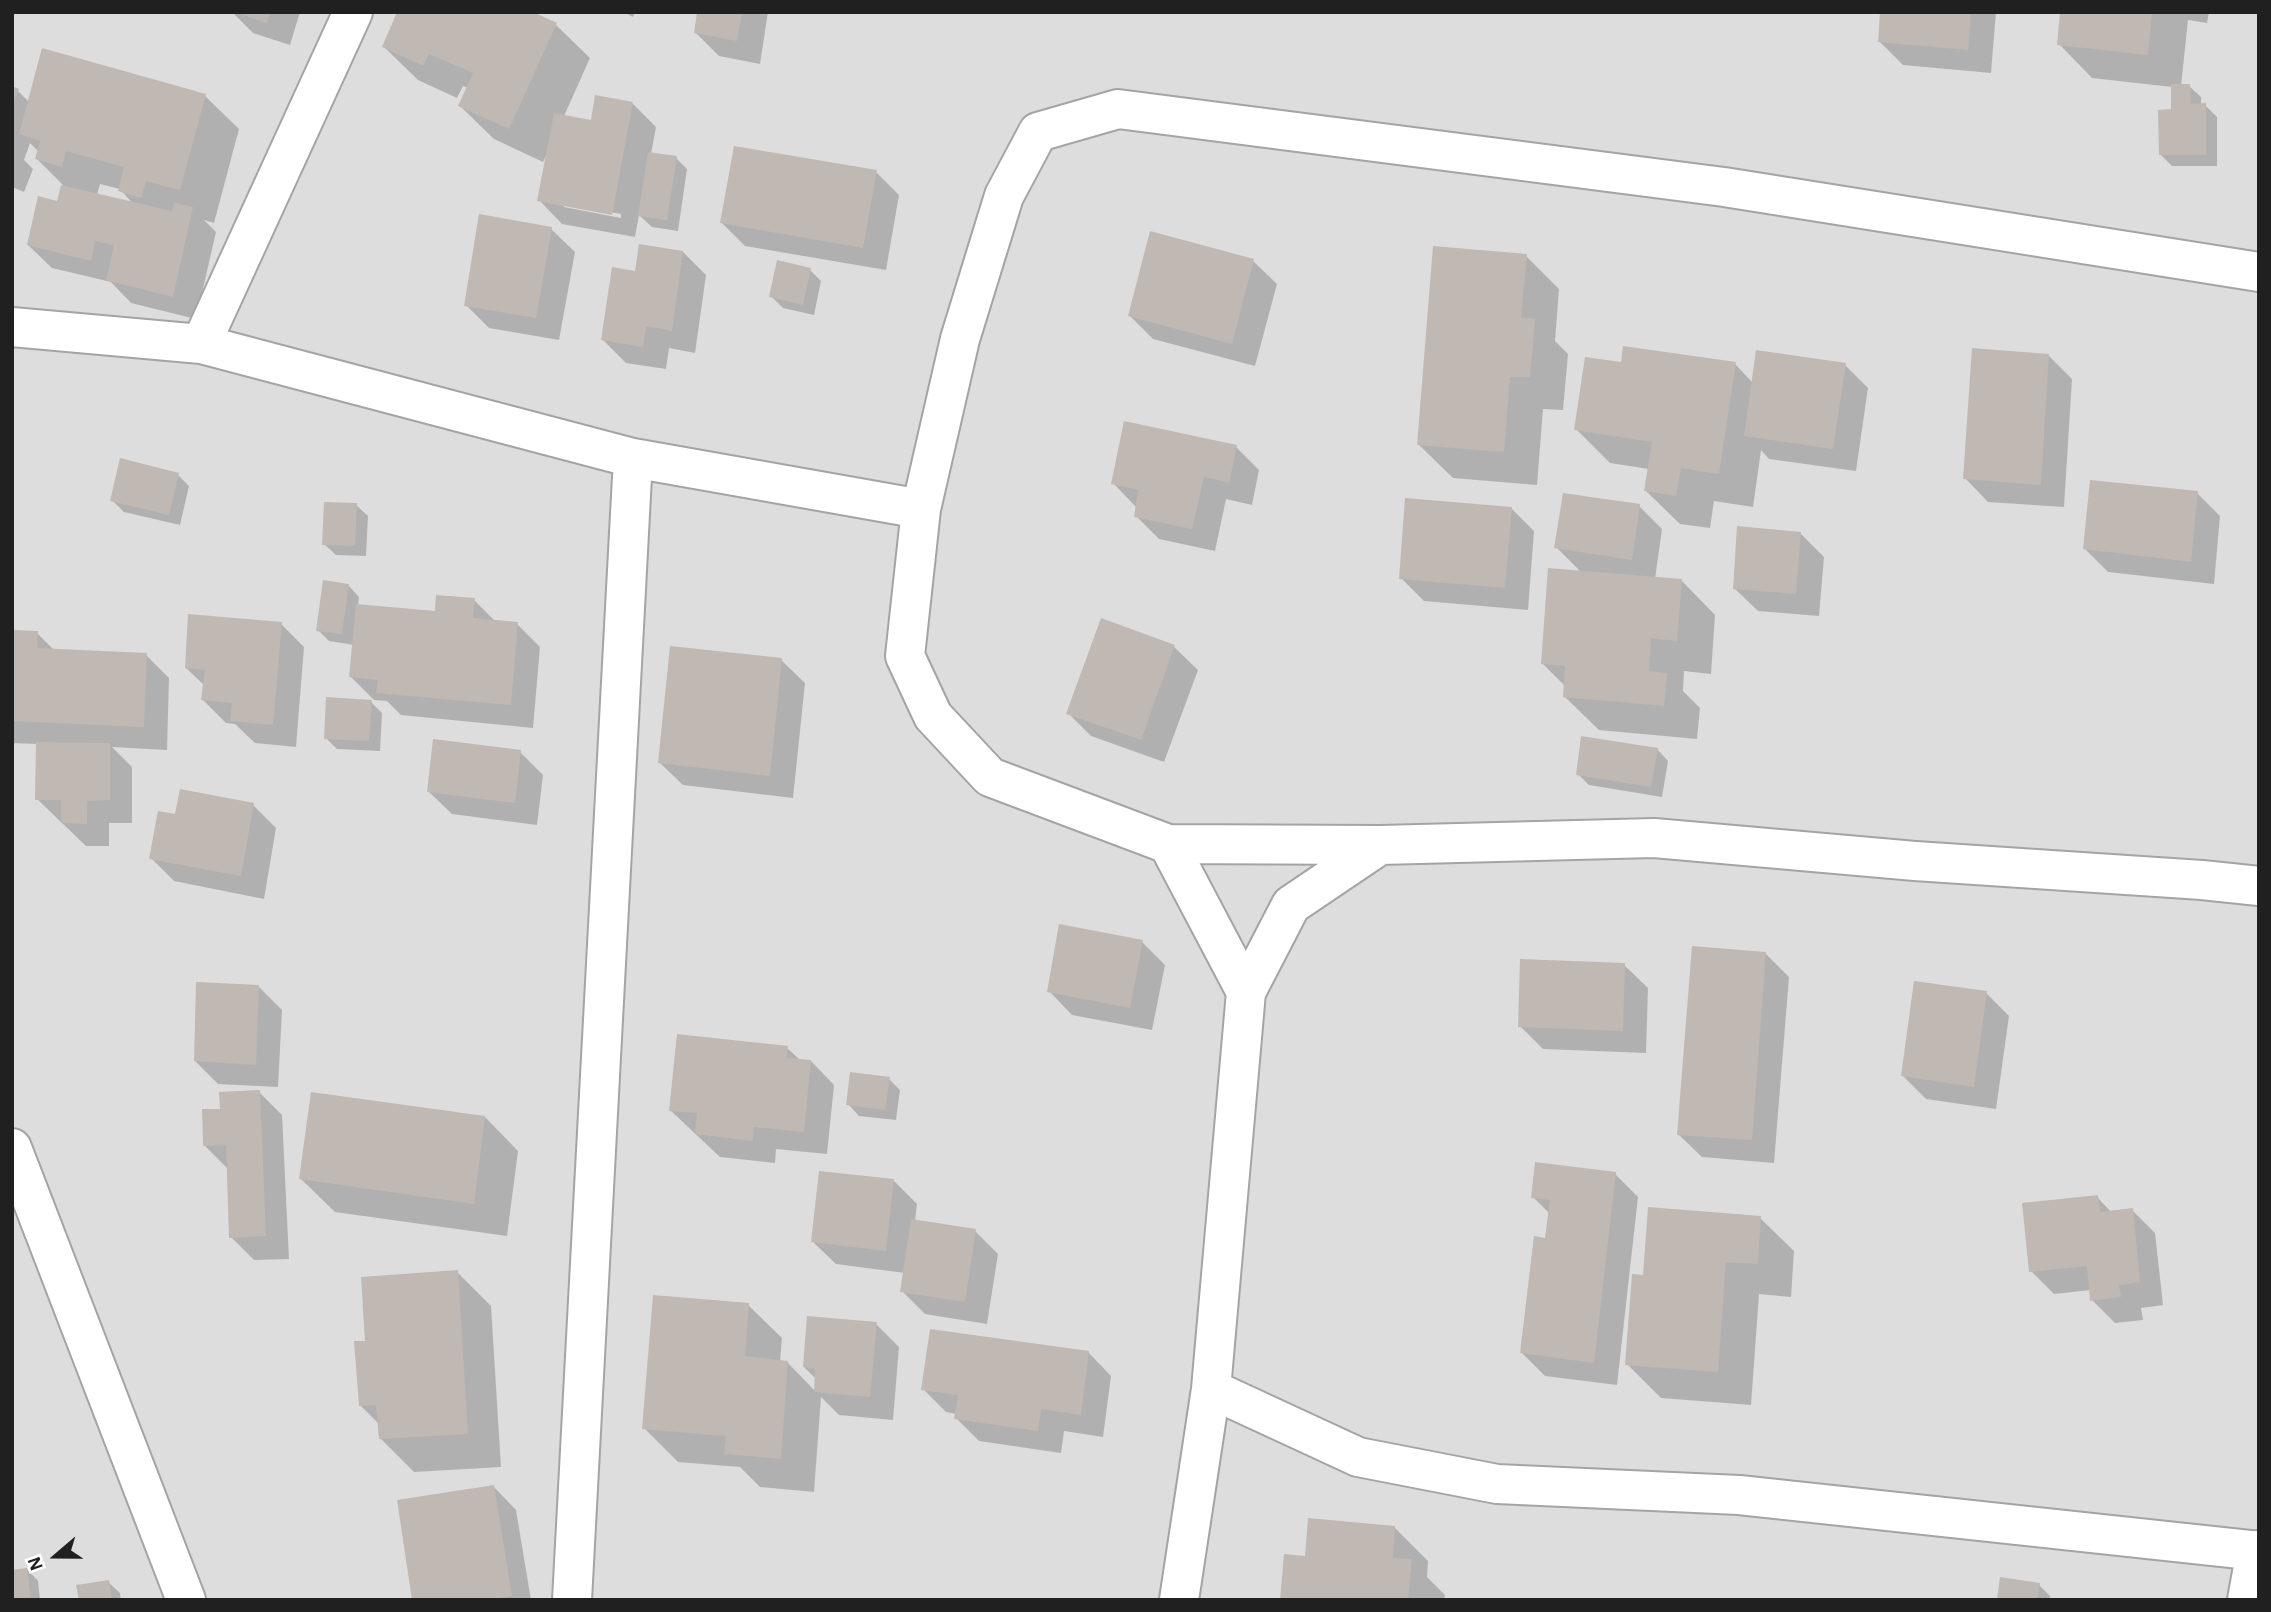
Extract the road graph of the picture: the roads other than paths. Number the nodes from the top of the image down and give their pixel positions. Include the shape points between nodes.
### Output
1 (353, 12) edge
2 (2259, 272) edge
3 (12, 327) edge
4 (201, 344) junction
5 (633, 458) junction
6 (921, 509) junction
7 (1168, 844) junction
8 (1380, 845) junction
9 (2259, 886) edge
10 (1246, 992) junction
11 (12, 1148) edge
12 (1211, 1389) junction
13 (2258, 1550) edge
14 (186, 1600) edge
15 (572, 1600) edge
16 (1179, 1600) edge
17 (2247, 1600) edge

1 - 4 street
2 - 6 street via 1724,187 1118,109 1038,132 1004,196 960,339
3 - 4 street
4 - 5 street
5 - 6 street
5 - 15 street
6 - 7 street via 905,656 933,716 990,777
7 - 8 street
7 - 10 street
8 - 9 street via 1654,838
8 - 10 street via 1291,905
10 - 12 street
11 - 14 street
12 - 13 street via 1358,1457 1497,1484 1739,1495
12 - 16 street
13 - 17 street

